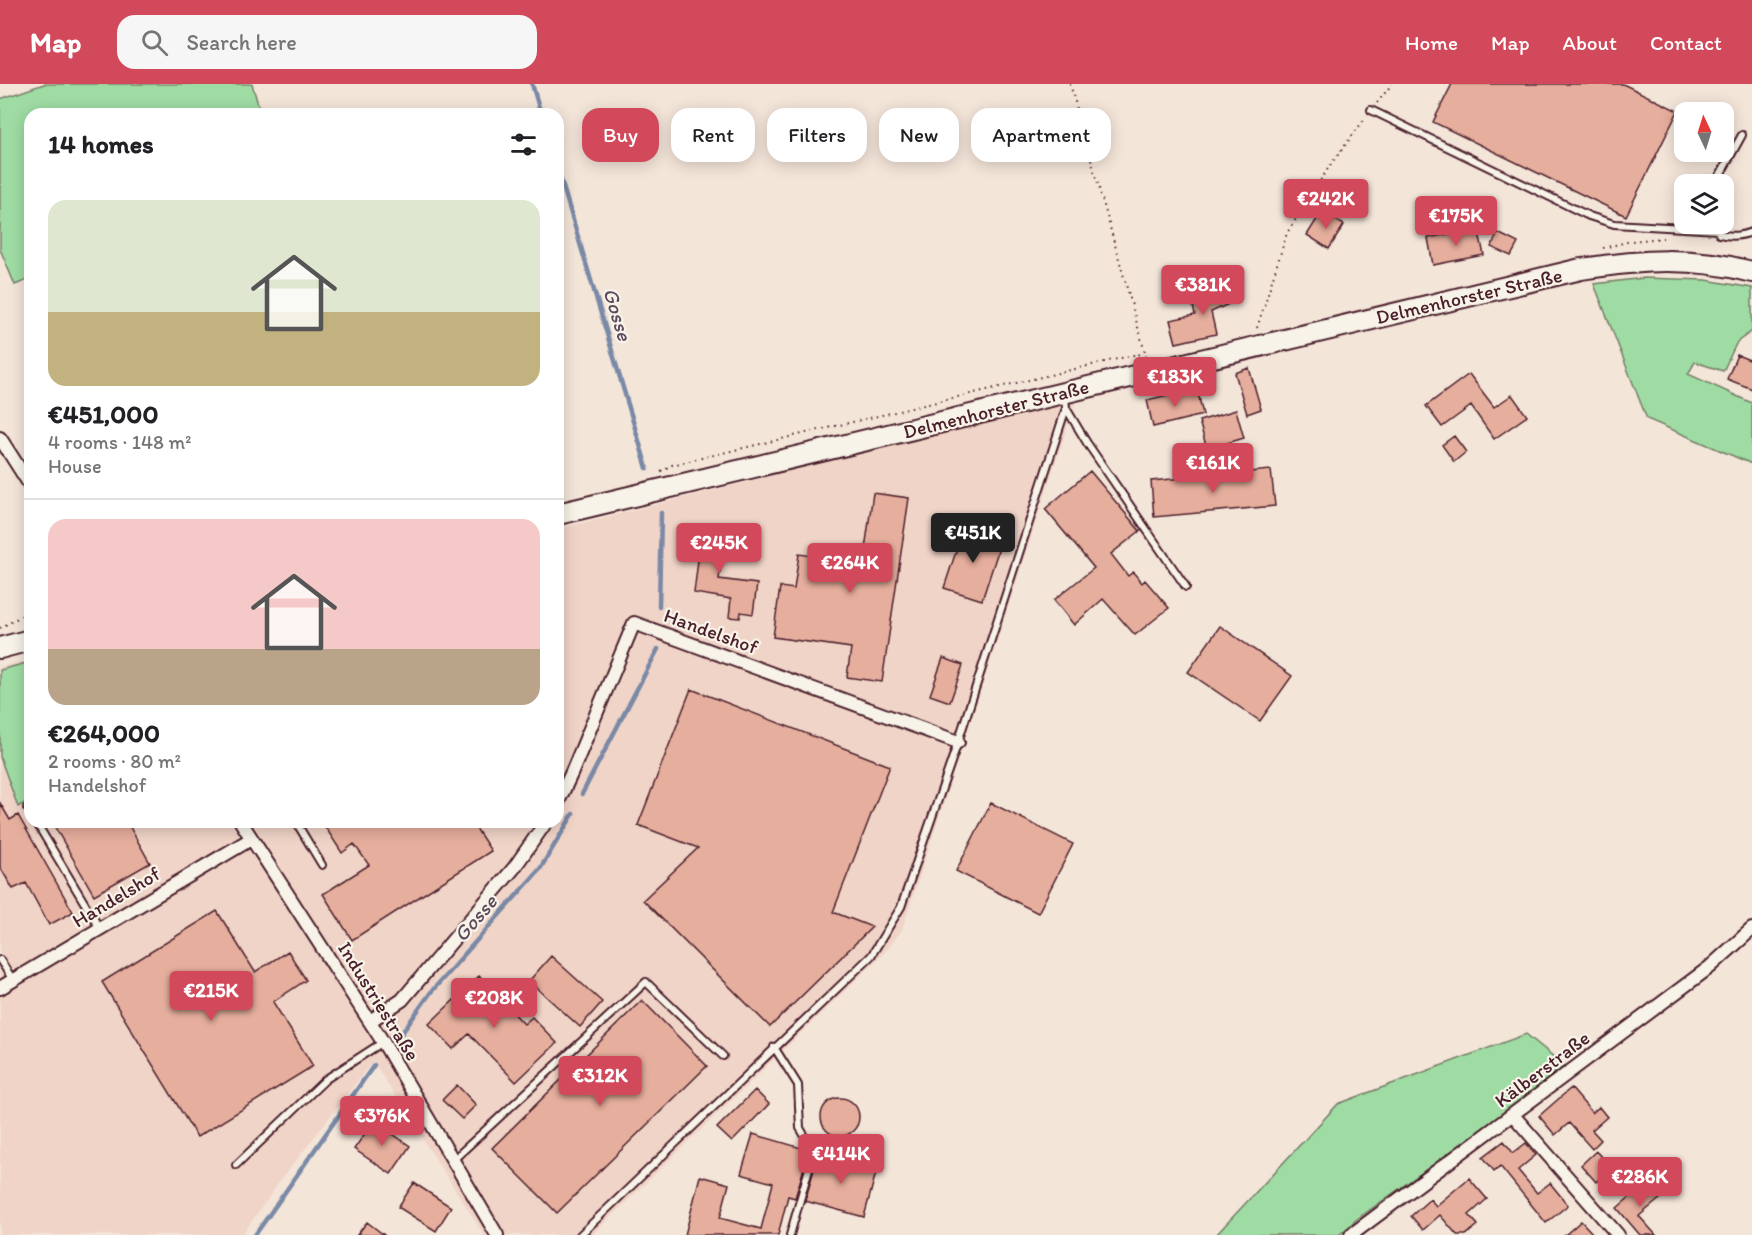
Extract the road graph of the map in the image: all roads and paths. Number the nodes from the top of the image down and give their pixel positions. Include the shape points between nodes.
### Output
1 (1070, 84) edge
2 (1392, 84) edge
3 (1371, 110) junction
4 (1742, 135) dead end
5 (1721, 174) edge
6 (1674, 226) edge
7 (1752, 232) edge
8 (1719, 234) edge
9 (1752, 272) edge
10 (1257, 346) junction
11 (1148, 365) junction
12 (1065, 400) junction
13 (0, 438) edge
14 (657, 473) dead end
15 (24, 476) edge
16 (564, 513) edge
17 (1186, 587) dead end
18 (24, 614) edge
19 (0, 628) edge
20 (24, 642) edge
21 (0, 648) edge
22 (958, 742) junction
23 (564, 789) edge
24 (40, 828) edge
25 (245, 828) edge
26 (300, 828) edge
27 (542, 828) edge
28 (252, 839) junction
29 (322, 865) dead end
30 (100, 929) junction
31 (1752, 929) edge
32 (0, 960) edge
33 (13, 980) junction
34 (0, 988) edge
35 (370, 1021) junction
36 (383, 1042) junction
37 (774, 1047) junction
38 (723, 1056) dead end
39 (1514, 1115) junction
40 (453, 1161) junction
41 (236, 1165) dead end
42 (496, 1235) edge
43 (580, 1235) edge
44 (790, 1235) edge
45 (1351, 1235) edge
46 (1618, 1235) edge

1 - 11 path
2 - 3 path
3 - 6 lane via 1589,216 1614,224
3 - 10 path via 1287,233 1256,332
4 - 5 lane
7 - 8 lane via 1739,236
9 - 10 main road, Delmenhorster Straße via 1685,260 1627,262 1581,269
10 - 11 main road, Delmenhorster Straße
11 - 12 main road, Delmenhorster Straße
11 - 14 path via 1138,354 672,465
12 - 16 main road, Delmenhorster Straße
12 - 17 lane via 1087,443
12 - 22 lane
13 - 15 street
18 - 19 path
20 - 21 main road
22 - 23 street, Handelshof via 634,623
22 - 37 lane via 901,907 871,956
24 - 30 lane
25 - 28 street, Industriestraße
26 - 29 lane
27 - 35 street via 514,868 402,1000
28 - 30 street, Handelshof
28 - 35 street, Industriestraße
30 - 33 street, Handelshof
31 - 39 street, Kälberstraße via 1710,967
32 - 33 lane
33 - 34 street, Handelshof
35 - 36 street, Industriestraße
36 - 40 street, Industriestraße
36 - 41 lane via 326,1079
37 - 43 lane
37 - 44 lane via 798,1085 800,1128 812,1158
38 - 40 lane via 646,982
39 - 45 street, Kälberstraße
39 - 46 street
40 - 42 street, Industriestraße

